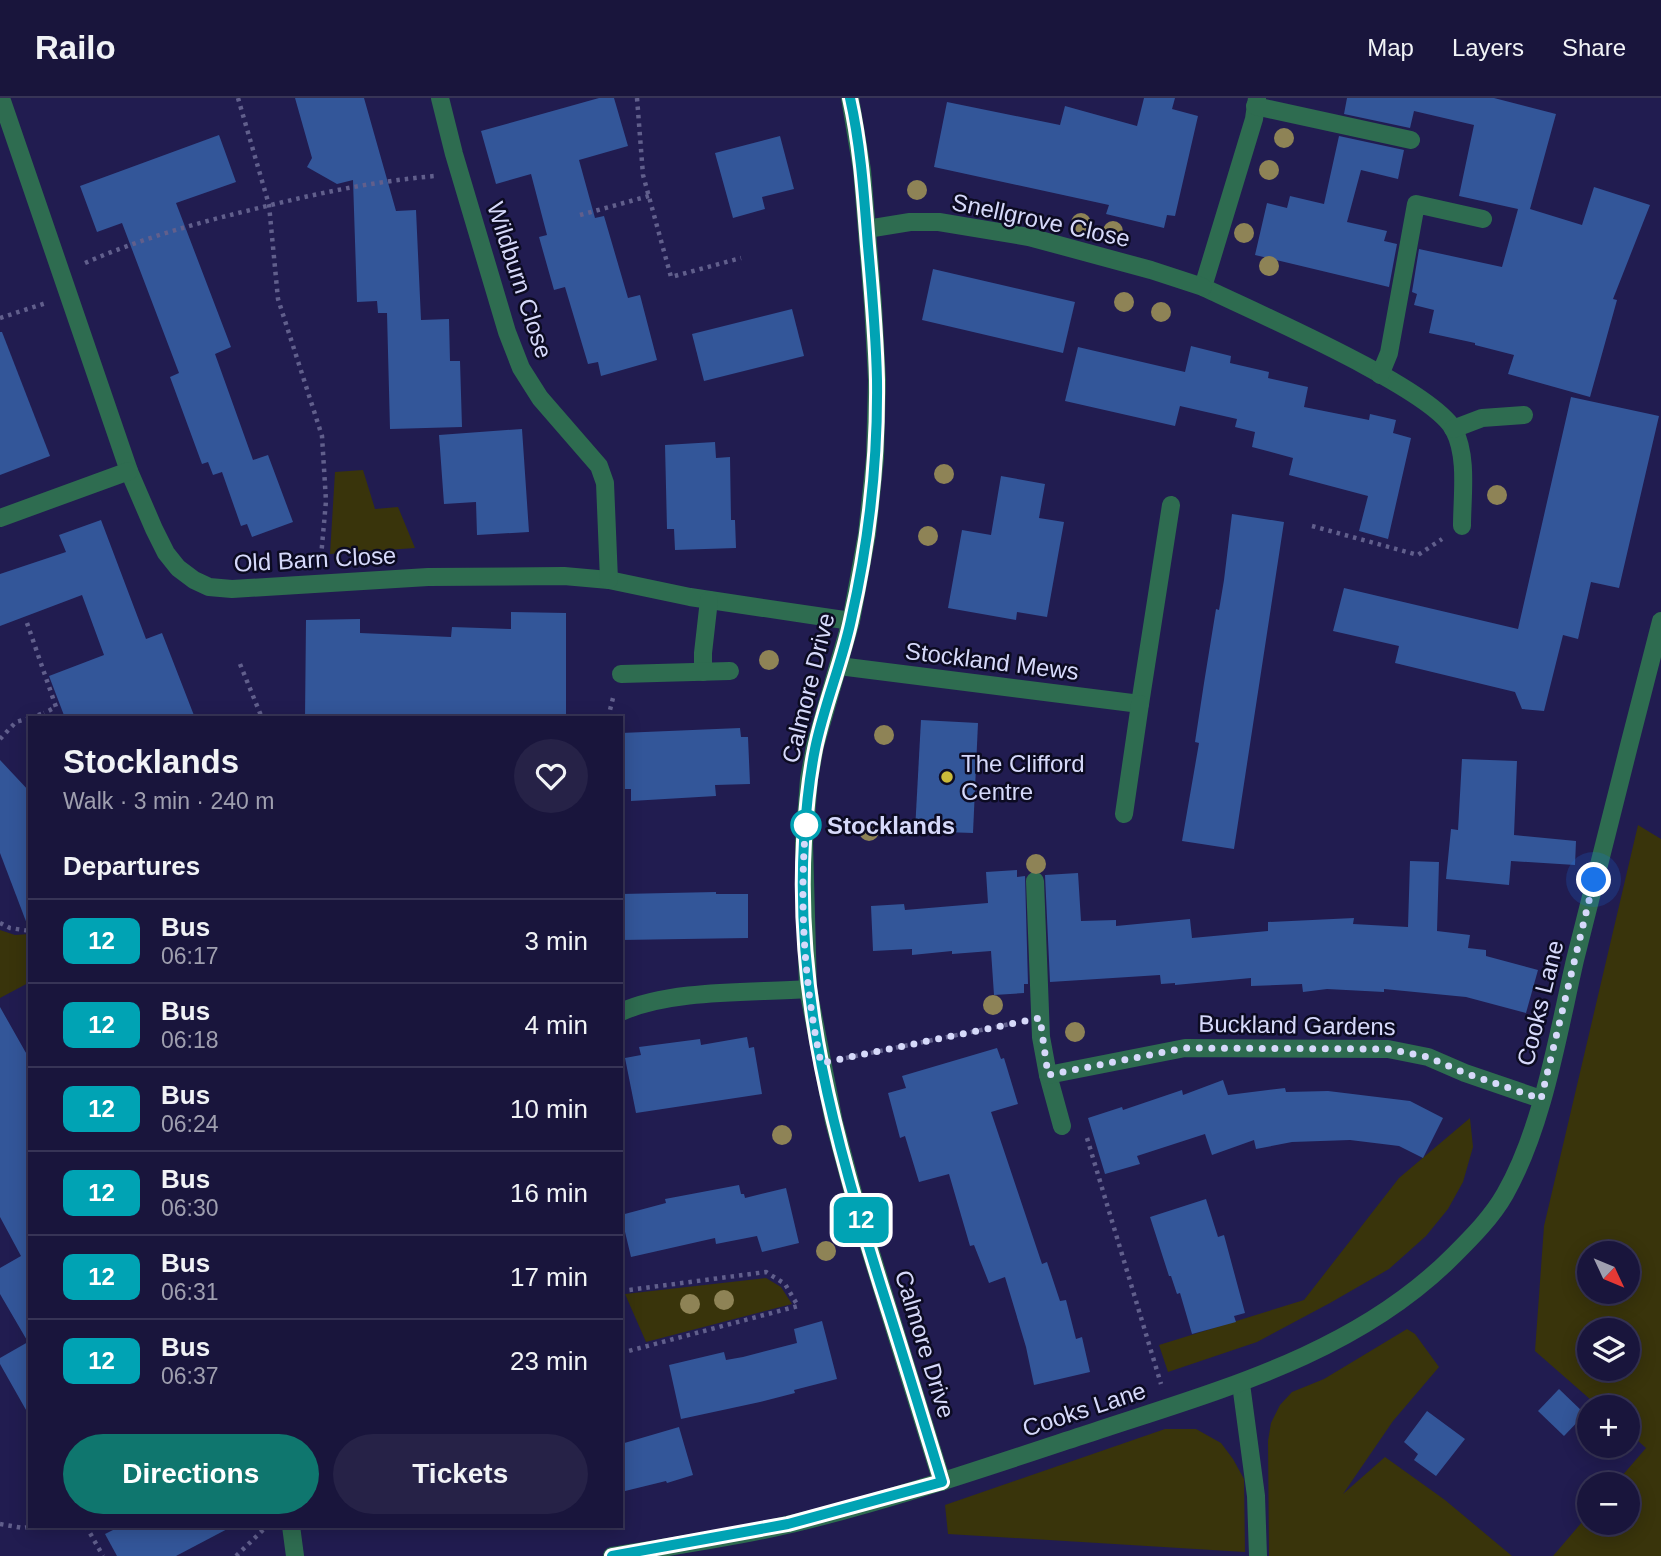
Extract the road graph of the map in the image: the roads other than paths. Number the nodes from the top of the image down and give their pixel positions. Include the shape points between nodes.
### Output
1 (440, 98) edge
2 (850, 98) edge
3 (7, 100) edge
4 (1256, 102) edge
5 (1411, 140) dead end
6 (1483, 219) dead end
7 (867, 229) junction
8 (1203, 287) junction
9 (1380, 375) junction
10 (1524, 415) dead end
11 (1454, 429) junction
12 (129, 471) junction
13 (1171, 505) dead end
14 (0, 518) edge
15 (1462, 526) road end
16 (609, 580) junction
17 (709, 600) junction
18 (851, 621) junction
19 (1661, 621) edge
20 (839, 666) junction
21 (730, 671) dead end
22 (703, 672) junction
23 (621, 674) dead end
24 (1140, 704) junction
25 (1124, 814) dead end
26 (1035, 881) dead end
27 (808, 989) junction
28 (623, 1011) edge
29 (1048, 1075) junction
30 (1541, 1099) junction
31 (1062, 1126) road end
32 (1241, 1384) junction
33 (942, 1482) junction
34 (291, 1528) edge
35 (295, 1556) edge
36 (612, 1556) edge
37 (1258, 1556) edge

1 - 16 street, Wildburn Close via 521,368 540,398 599,466 605,483
2 - 7 street, Calmore Drive
3 - 12 street, Old Barn Close via 60,274
4 - 5 street
4 - 8 street
6 - 9 street via 1416,204 1389,353
7 - 8 street, Snellgrove Close via 939,222 991,230 1093,253
7 - 18 street, Calmore Drive via 877,380 875,457
8 - 9 street, Snellgrove Close
9 - 11 street, Snellgrove Close via 1434,409
10 - 11 street via 1482,418
11 - 15 street via 1461,460
12 - 14 street
12 - 16 street, Old Barn Close via 166,553 178,568 209,587 485,576
13 - 24 street
16 - 17 street, Old Barn Close
17 - 18 street, Old Barn Close
17 - 22 street
18 - 20 street, Calmore Drive
19 - 30 street, Cooks Lane
20 - 24 street, Stockland Mews
20 - 27 street, Calmore Drive via 810,779 804,856
21 - 22 street
22 - 23 street
24 - 25 street
26 - 29 street via 1040,1018
27 - 28 street via 667,998
27 - 33 street, Calmore Drive via 834,1122 858,1212
29 - 30 street, Buckland Gardens via 1185,1048 1388,1049 1428,1057
29 - 31 street
30 - 32 street, Cooks Lane via 1526,1149 1504,1197 1441,1268 1374,1319
32 - 33 street, Cooks Lane
32 - 37 street via 1256,1496
33 - 36 street via 788,1524
34 - 35 street

